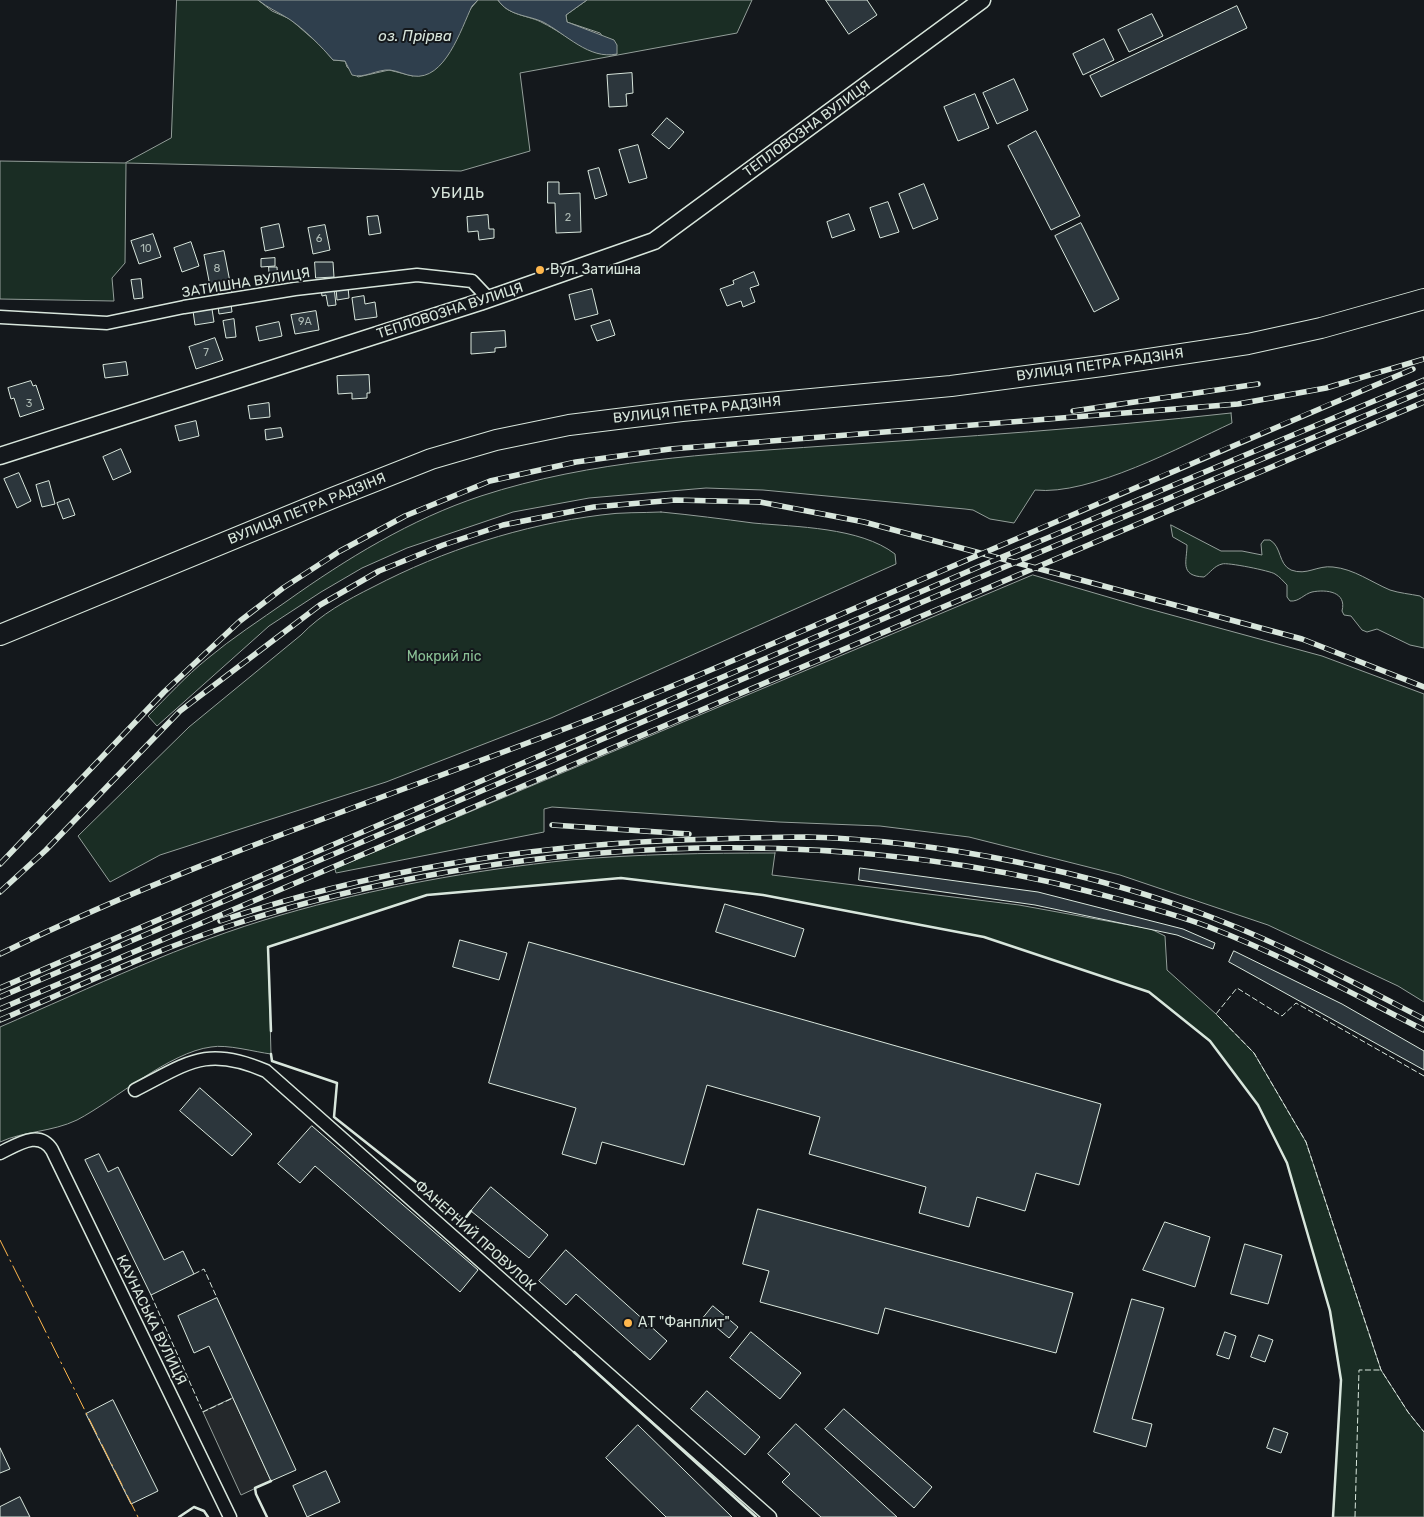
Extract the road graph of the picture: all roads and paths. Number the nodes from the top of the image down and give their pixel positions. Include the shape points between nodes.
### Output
1 (982, 0) edge
2 (490, 299) junction
3 (1424, 299) edge
4 (0, 316) edge
5 (0, 456) edge
6 (0, 634) edge
7 (135, 1090) dead end
8 (0, 1153) edge
9 (230, 1517) edge
10 (770, 1517) edge

1 - 2 street, ТЕПЛОВОЗНА ВУЛИЦЯ via 654,242
2 - 4 street, ЗАТИШНА ВУЛИЦЯ via 472,281 416,275 294,289 107,323
2 - 5 street, ТЕПЛОВОЗНА ВУЛИЦЯ
3 - 6 main road, ВУЛИЦЯ ПЕТРА РАДЗІНЯ via 1322,328 1248,344 951,386 663,413 569,425 496,440 431,459
7 - 10 street, ФАНЕРНИЙ ПРОВУЛОК via 189,1063 218,1057 242,1061 266,1071
8 - 9 street, КАУНАСЬКА ВУЛИЦЯ via 24,1141 42,1140 52,1150

